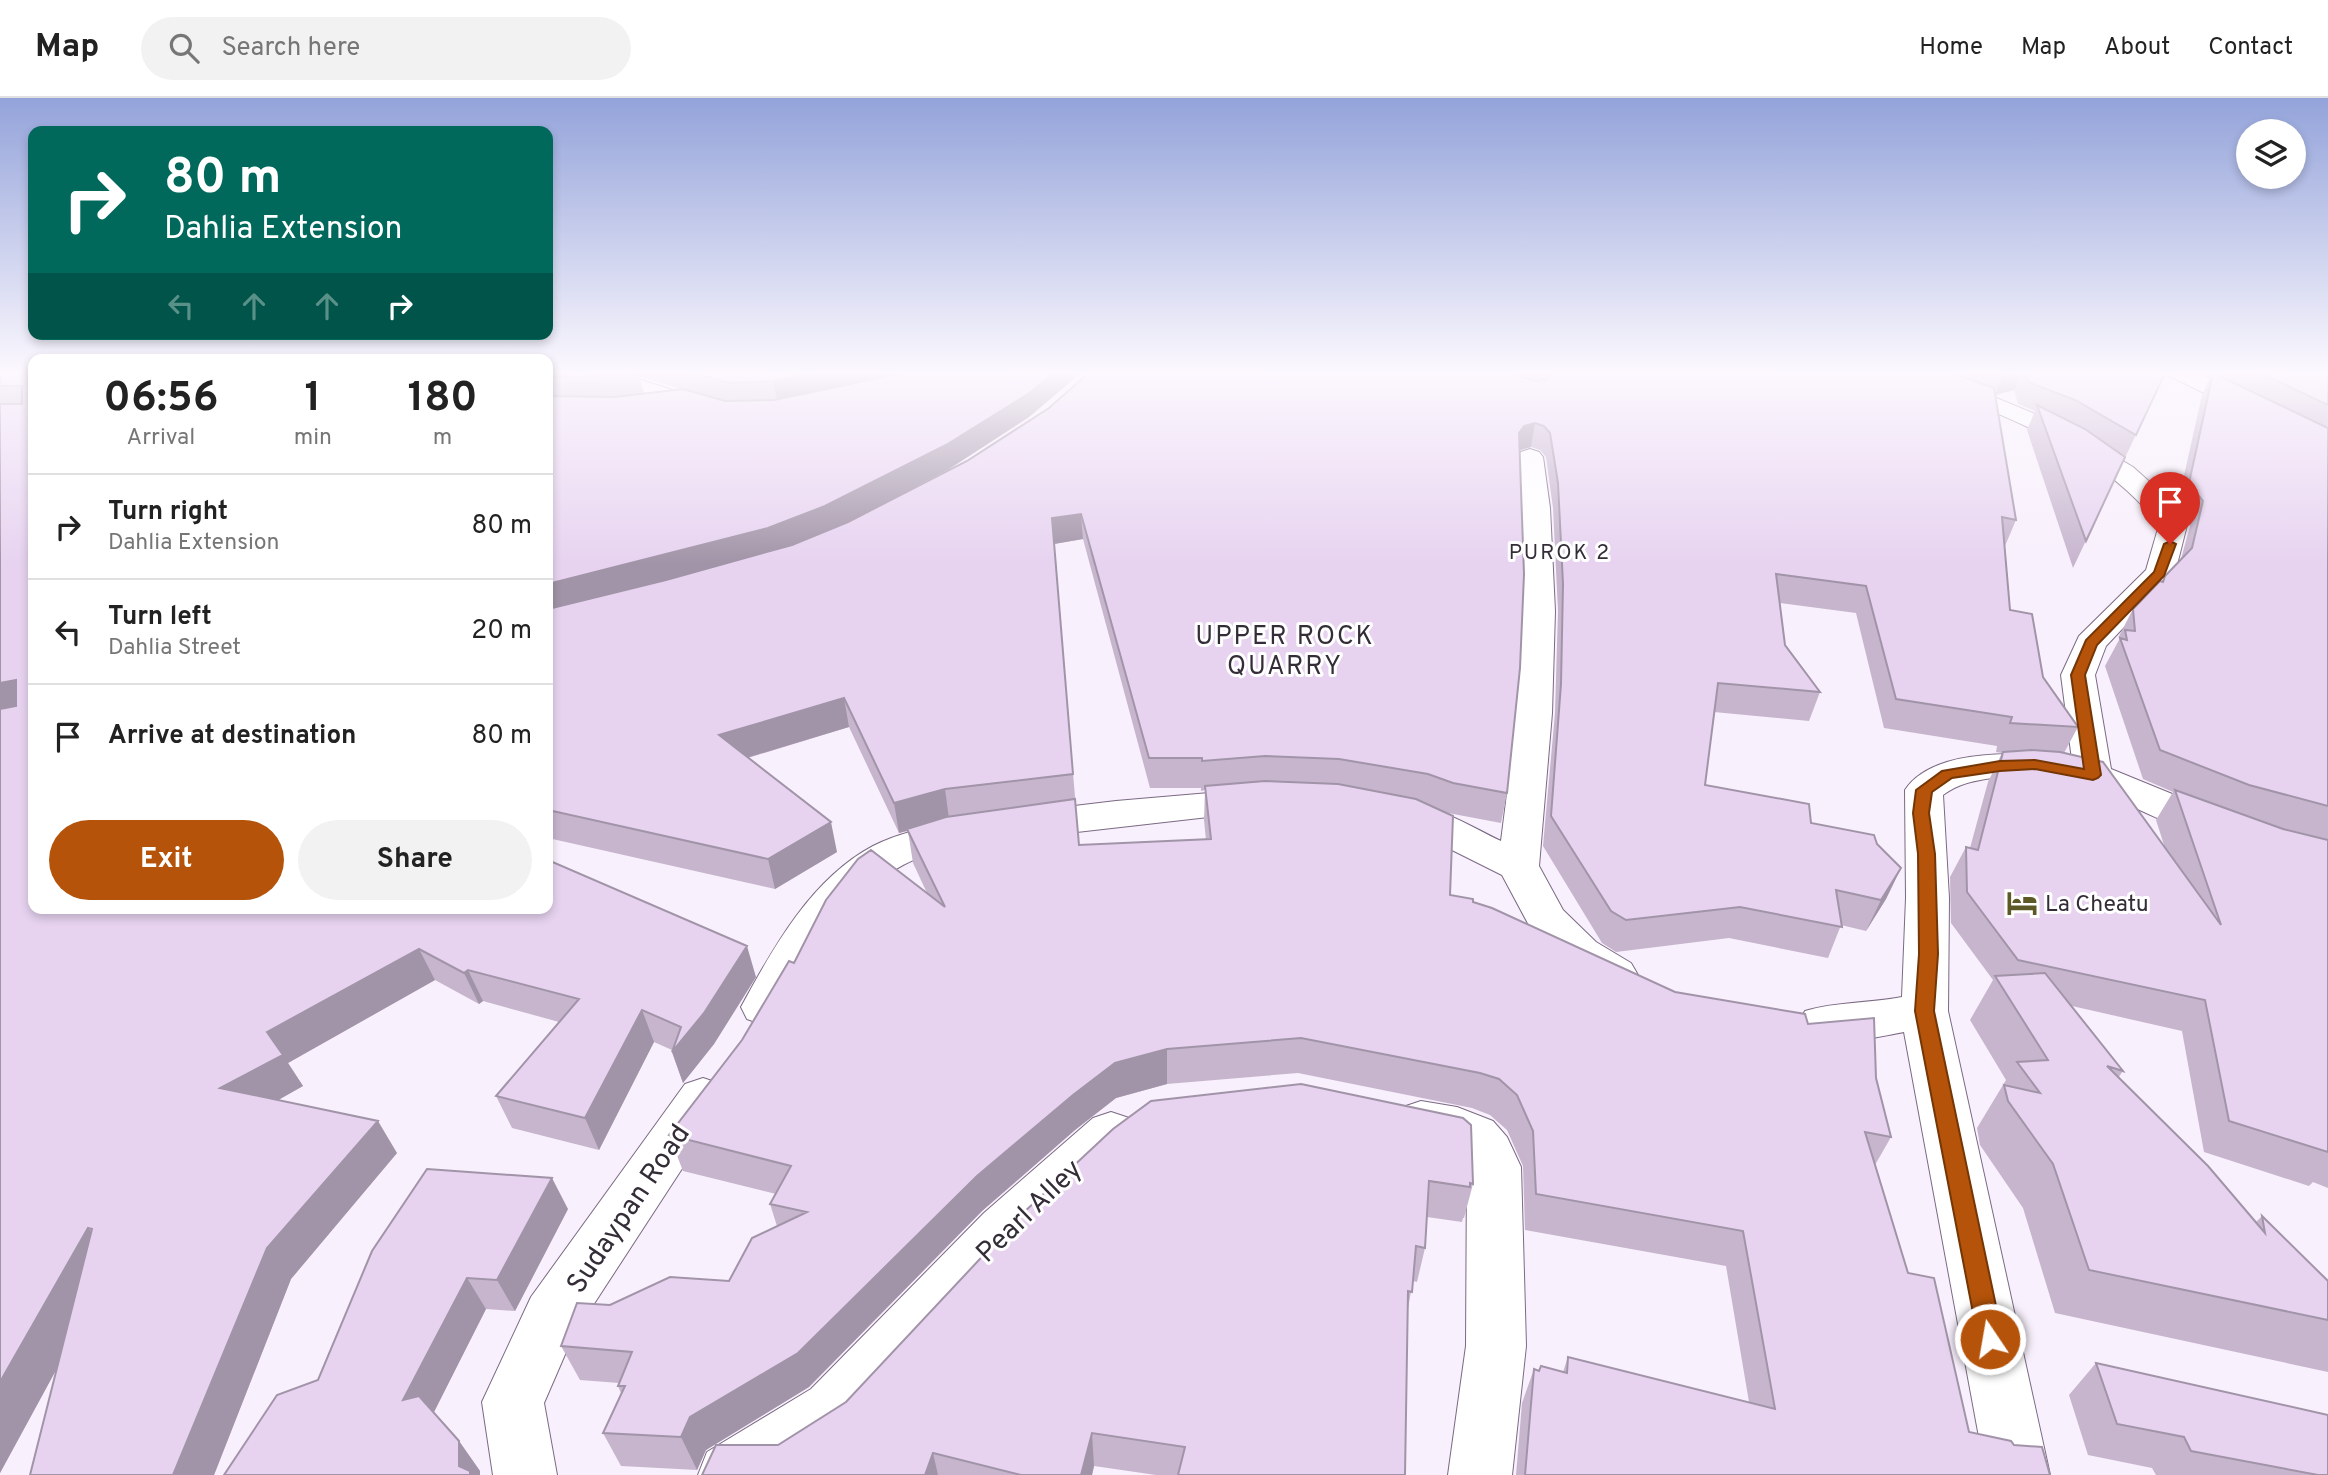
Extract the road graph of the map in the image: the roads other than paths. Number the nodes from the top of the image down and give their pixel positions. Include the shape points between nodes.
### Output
1 (2060, 435) edge
2 (2305, 435) edge
3 (2328, 447) edge
4 (1530, 457) dead end
5 (2093, 775) junction
6 (1299, 802) edge
7 (1361, 807) edge
8 (2241, 835) edge
9 (1518, 866) junction
10 (1651, 998) edge
11 (1924, 1011) junction
12 (1779, 1025) edge
13 (1156, 1111) edge
14 (1378, 1113) edge
15 (525, 1475) edge
16 (730, 1475) edge
17 (1480, 1475) edge
18 (2018, 1475) edge

1 - 5 street via 2119,470 2154,498 2173,525 2160,573 2091,643 2078,675
2 - 3 street
4 - 9 street via 1538,516 1535,721
5 - 8 street
5 - 11 street via 2035,765 2000,766 1947,774 1924,790 1921,813 1928,954
6 - 15 street, Sudaypan Road via 1263,800 1115,813 949,835 875,861 848,881 814,924 735,1054 552,1317 513,1402
7 - 9 street via 1423,820
9 - 10 street via 1547,920 1580,953
11 - 12 street via 1863,1023
11 - 18 street
13 - 16 street, Pearl Alley via 1135,1116 1116,1129 1004,1230 833,1411
14 - 17 street via 1471,1132 1487,1146 1494,1167 1496,1346

